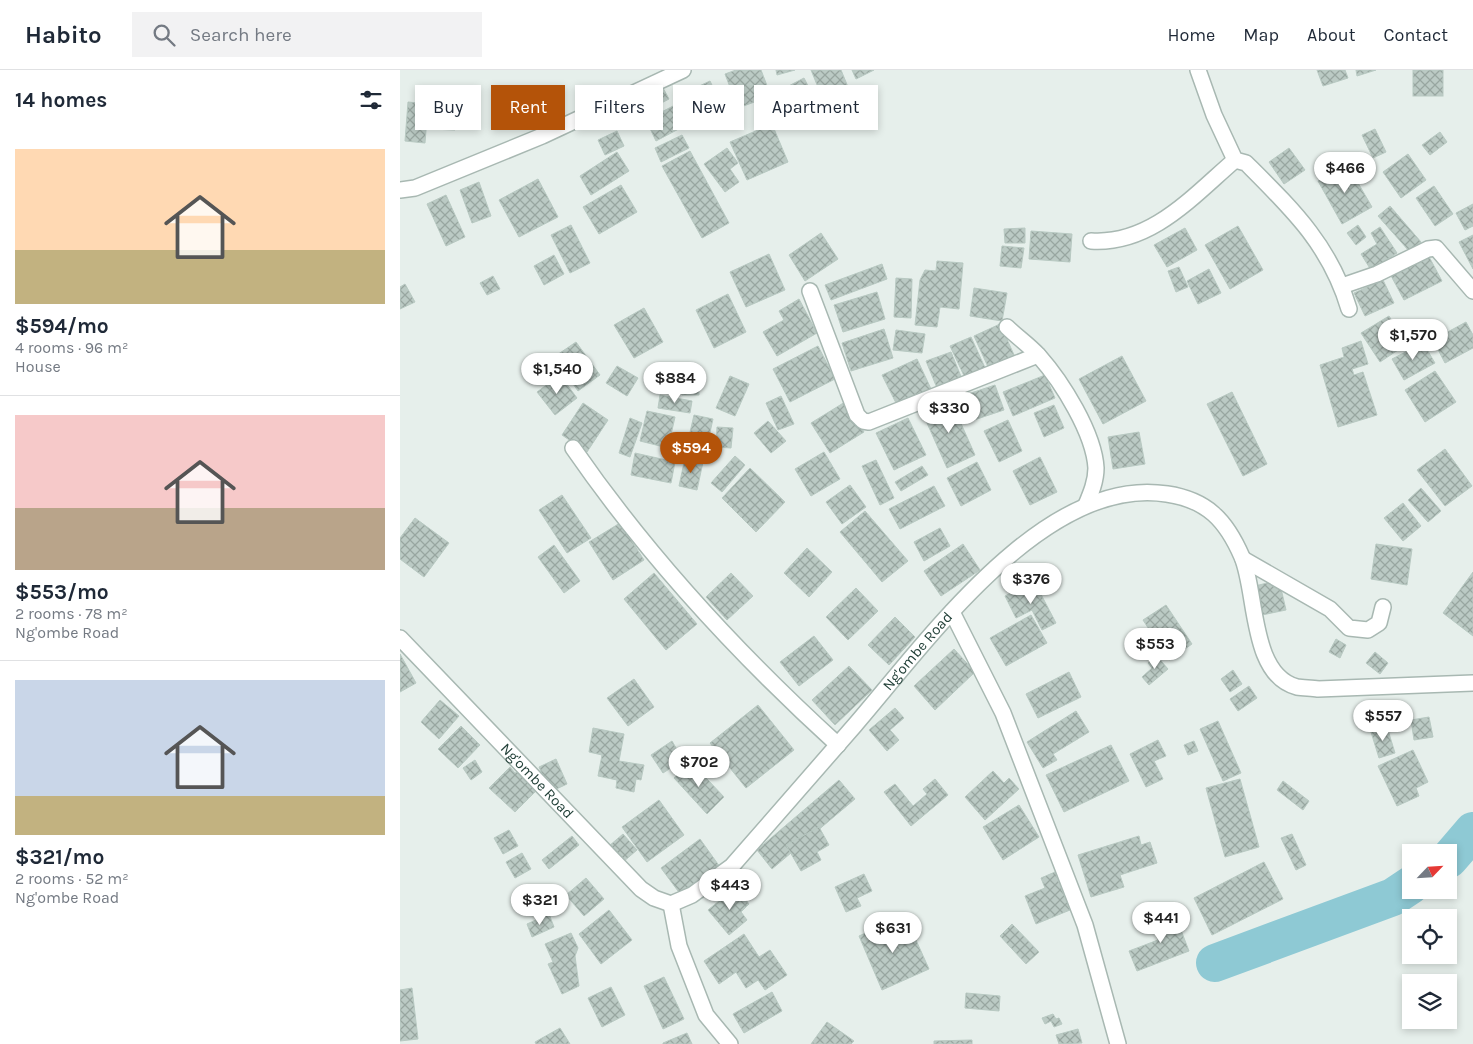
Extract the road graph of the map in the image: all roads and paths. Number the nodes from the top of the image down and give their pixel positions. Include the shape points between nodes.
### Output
1 (683, 70) edge
2 (1198, 70) edge
3 (1234, 160) junction
4 (400, 190) edge
5 (1091, 241) dead end
6 (1342, 286) junction
7 (810, 290) dead end
8 (1473, 291) edge
9 (1350, 310) dead end
10 (1007, 327) dead end
11 (1038, 355) junction
12 (574, 448) dead end
13 (1086, 505) junction
14 (1243, 559) junction
15 (1383, 607) dead end
16 (952, 612) junction
17 (400, 638) edge
18 (1473, 683) edge
19 (838, 745) junction
20 (671, 904) junction
21 (730, 1044) edge
22 (1118, 1044) edge

1 - 4 street via 533,139 415,188
2 - 3 street
3 - 5 street via 1175,213 1131,238
3 - 6 street via 1246,163 1306,224
6 - 8 street via 1436,248
6 - 9 street
7 - 11 street via 857,415 863,421 869,422
10 - 11 street
11 - 13 street via 1065,392 1093,451 1094,485
12 - 19 street via 608,498 679,583 752,664
13 - 14 street, Ng'ombe Road via 1118,495 1150,491 1186,497 1212,511 1228,530
13 - 16 street, Ng'ombe Road via 1044,528 1005,559
14 - 15 street via 1330,609 1349,628 1368,630 1379,623
14 - 18 street, Ng'ombe Road via 1267,660 1278,676 1296,686 1318,689
16 - 19 street, Ng'ombe Road
16 - 22 street via 1003,713 1046,823 1085,925
17 - 20 street, Ng'ombe Road via 641,889
19 - 20 street, Ng'ombe Road via 732,866 692,895
20 - 21 street via 678,946 706,1015

